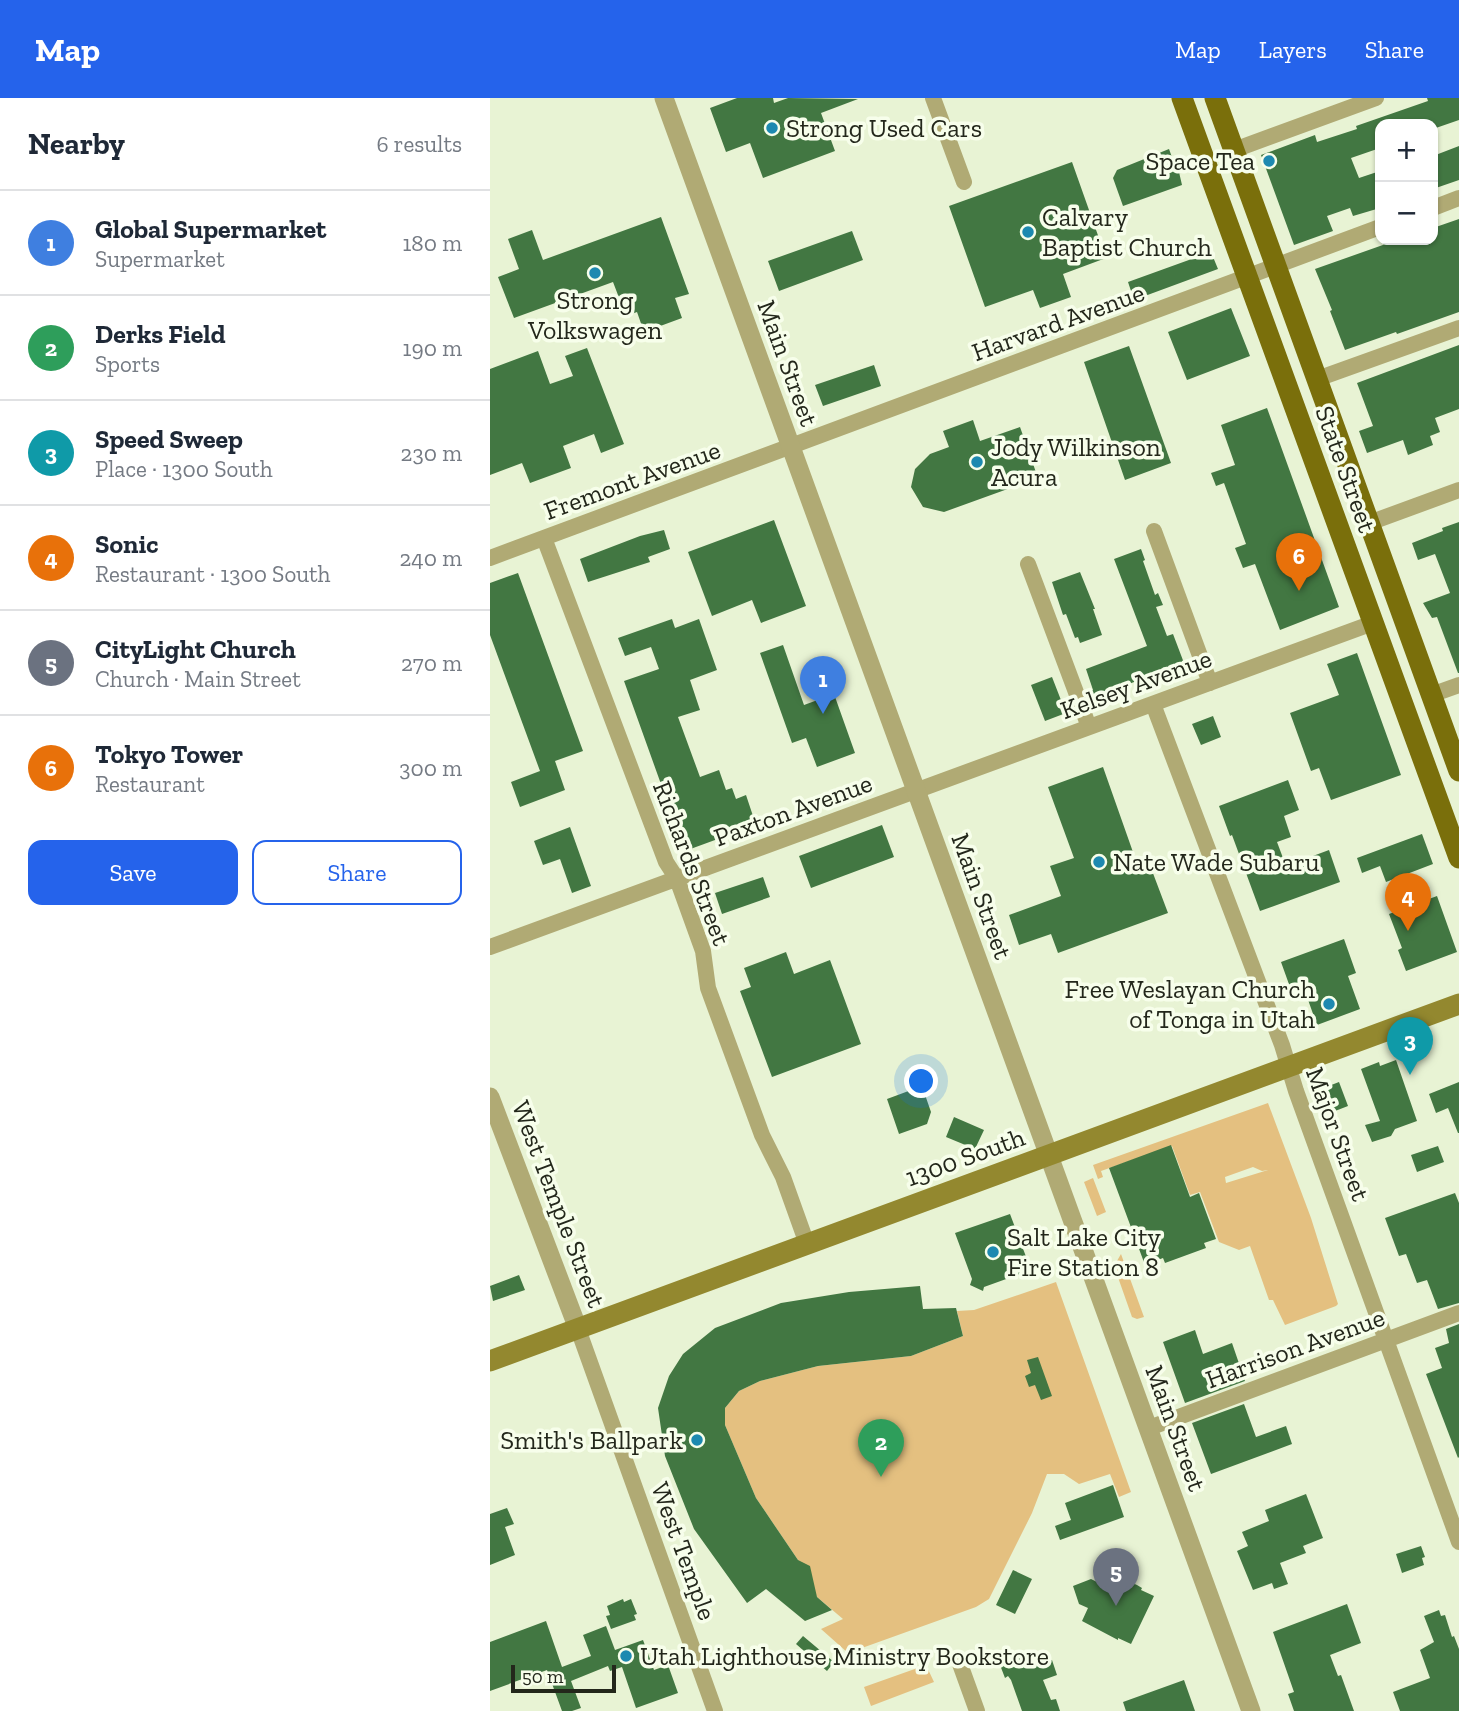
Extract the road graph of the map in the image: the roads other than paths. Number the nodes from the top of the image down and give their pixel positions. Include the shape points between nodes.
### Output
1 (933, 98) edge
2 (1182, 98) edge
3 (1215, 98) edge
4 (1377, 98) edge
5 (669, 99) edge
6 (1234, 150) junction
7 (964, 182) dead end
8 (1459, 198) edge
9 (1438, 206) edge
10 (1375, 229) edge
11 (1275, 265) junction
12 (1247, 278) junction
13 (1459, 328) edge
14 (1317, 379) junction
15 (791, 447) junction
16 (1318, 474) junction
17 (1459, 490) edge
18 (1369, 523) junction
19 (1154, 531) dead end
20 (544, 538) junction
21 (490, 558) edge
22 (1028, 564) dead end
23 (1373, 623) junction
24 (1417, 653) junction
25 (1210, 682) junction
26 (1459, 685) edge
27 (1431, 695) junction
28 (1153, 704) junction
29 (1089, 727) junction
30 (1459, 771) edge
31 (916, 790) junction
32 (1459, 858) edge
33 (677, 879) junction
34 (490, 947) edge
35 (1459, 1004) edge
36 (1288, 1067) junction
37 (490, 1097) edge
38 (1049, 1155) junction
39 (807, 1244) junction
40 (1459, 1313) edge
41 (578, 1329) junction
42 (1386, 1340) junction
43 (490, 1361) edge
44 (1149, 1428) junction
45 (1459, 1542) edge
46 (960, 1664) dead end
47 (715, 1711) edge
48 (977, 1711) edge
49 (1251, 1711) edge

1 - 7 street
2 - 12 main road, State Street
3 - 6 main road, State Street
4 - 6 street
5 - 15 street, Main Street
6 - 11 main road, State Street
8 - 9 street
10 - 11 street, Harvard Avenue
11 - 12 street, Harvard Avenue
11 - 14 main road, State Street
12 - 15 street, Harvard Avenue
12 - 16 main road, State Street
13 - 14 street
14 - 18 main road, State Street
15 - 20 street, Fremont Avenue
15 - 31 street, Main Street
16 - 18 main road via 1351,513
16 - 23 main road, State Street
17 - 18 street
18 - 24 main road, State Street
19 - 25 street
20 - 21 street, Fremont Avenue
20 - 33 street, Richards Street via 666,862
22 - 29 street
23 - 24 main road
23 - 25 street, Kelsey Avenue
23 - 32 main road, State Street
24 - 27 main road, State Street
25 - 28 street, Kelsey Avenue
26 - 27 street
27 - 30 main road, State Street
28 - 29 street, Kelsey Avenue
28 - 36 street, Major Street
29 - 31 street, Kelsey Avenue
31 - 33 street, Paxton Avenue
31 - 38 street, Main Street
33 - 34 street, Paxton Avenue
33 - 39 street, Richards Street via 703,951 708,988
35 - 36 main road, 1300 South
36 - 38 main road, 1300 South
36 - 42 street, Major Street
37 - 41 street, West Temple Street
38 - 39 main road, 1300 South
38 - 44 street, Main Street
39 - 41 main road, 1300 South
40 - 42 street, Harrison Avenue
41 - 43 main road, 1300 South
41 - 47 street, West Temple
42 - 44 street, Harrison Avenue
42 - 45 street, Major Street
44 - 49 street, Main Street
46 - 48 street

